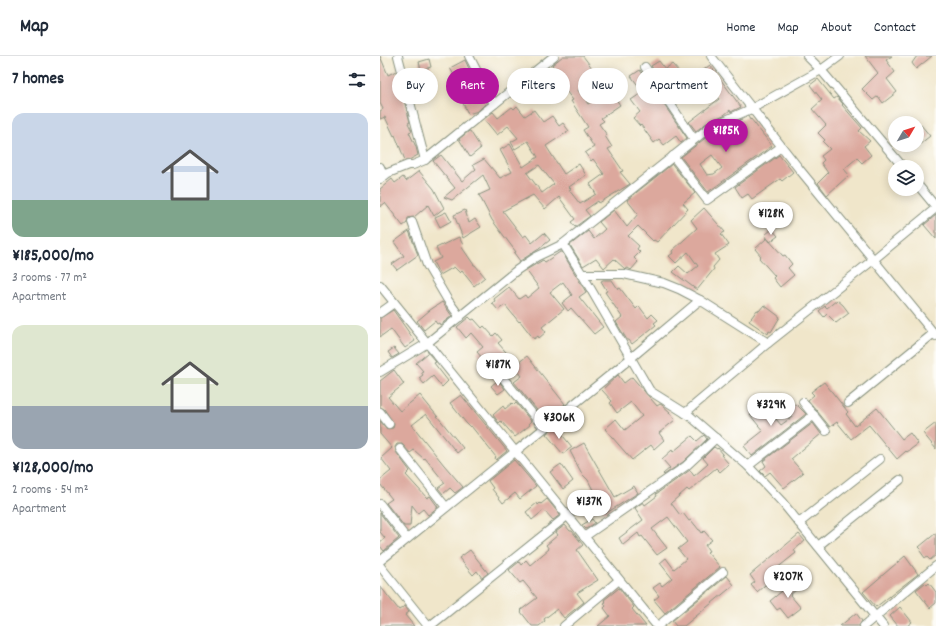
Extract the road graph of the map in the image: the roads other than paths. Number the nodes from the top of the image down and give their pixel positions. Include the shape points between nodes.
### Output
1 (398, 56) edge
2 (469, 56) edge
3 (554, 56) edge
4 (712, 56) edge
5 (806, 56) edge
6 (840, 56) edge
7 (645, 67) dead end
8 (475, 68) edge
9 (821, 70) junction
10 (499, 100) edge
11 (494, 104) edge
12 (751, 109) junction
13 (694, 139) junction
14 (782, 147) junction
15 (673, 156) junction
16 (425, 160) junction
17 (897, 160) edge
18 (380, 168) edge
19 (382, 178) edge
20 (924, 192) edge
21 (936, 207) edge
22 (412, 222) dead end
23 (563, 244) junction
24 (873, 260) junction
25 (582, 274) junction
26 (380, 285) edge
27 (700, 300) junction
28 (394, 303) junction
29 (380, 313) edge
30 (460, 316) junction
31 (935, 334) edge
32 (768, 343) junction
33 (426, 344) junction
34 (630, 358) junction
35 (380, 372) edge
36 (503, 378) dead end
37 (803, 402) dead end
38 (848, 403) dead end
39 (380, 412) edge
40 (686, 414) junction
41 (814, 415) junction
42 (389, 424) dead end
43 (544, 428) junction
44 (826, 431) dead end
45 (716, 438) junction
46 (400, 448) dead end
47 (514, 451) junction
48 (880, 459) dead end
49 (748, 466) junction
50 (900, 480) dead end
51 (380, 504) edge
52 (446, 507) junction
53 (567, 516) junction
54 (799, 523) junction
55 (584, 537) junction
56 (407, 538) junction
57 (818, 546) junction
58 (380, 561) edge
59 (380, 566) edge
60 (936, 566) edge
61 (724, 572) dead end
62 (619, 580) junction
63 (876, 616) junction
64 (429, 626) edge
65 (564, 626) edge
66 (657, 626) edge
67 (864, 626) edge
68 (883, 626) edge

1 - 16 street
2 - 8 street
3 - 10 street
4 - 12 street
5 - 9 street
6 - 9 street
7 - 13 street
9 - 12 street
9 - 17 street
11 - 16 street
12 - 13 street via 719,122
12 - 14 street
13 - 15 street
14 - 15 street via 707,200
14 - 24 street
15 - 23 street
16 - 19 street via 388,173
18 - 19 street
20 - 21 street
21 - 24 street
22 - 30 street via 427,265
23 - 25 street
23 - 30 street via 516,270
24 - 31 street
24 - 32 street
25 - 27 street via 624,274 679,288
25 - 34 street
26 - 28 street
27 - 32 street
27 - 34 street
28 - 29 street
28 - 33 street
30 - 33 street
31 - 38 street
32 - 40 street
33 - 35 street
33 - 47 street
34 - 40 street via 650,391
34 - 43 street
36 - 43 street
37 - 41 street
39 - 42 street
40 - 45 street
41 - 44 street
41 - 49 street
43 - 47 street
45 - 49 street
45 - 55 street via 686,466
46 - 52 street
47 - 52 street
47 - 53 street
48 - 54 street
49 - 54 street
50 - 57 street
51 - 56 street
52 - 56 street
53 - 55 street
53 - 64 street
54 - 57 street
55 - 62 street
56 - 58 street
57 - 63 street
59 - 64 street
60 - 63 street
61 - 66 street
62 - 65 street
62 - 66 street
63 - 67 street
63 - 68 street

